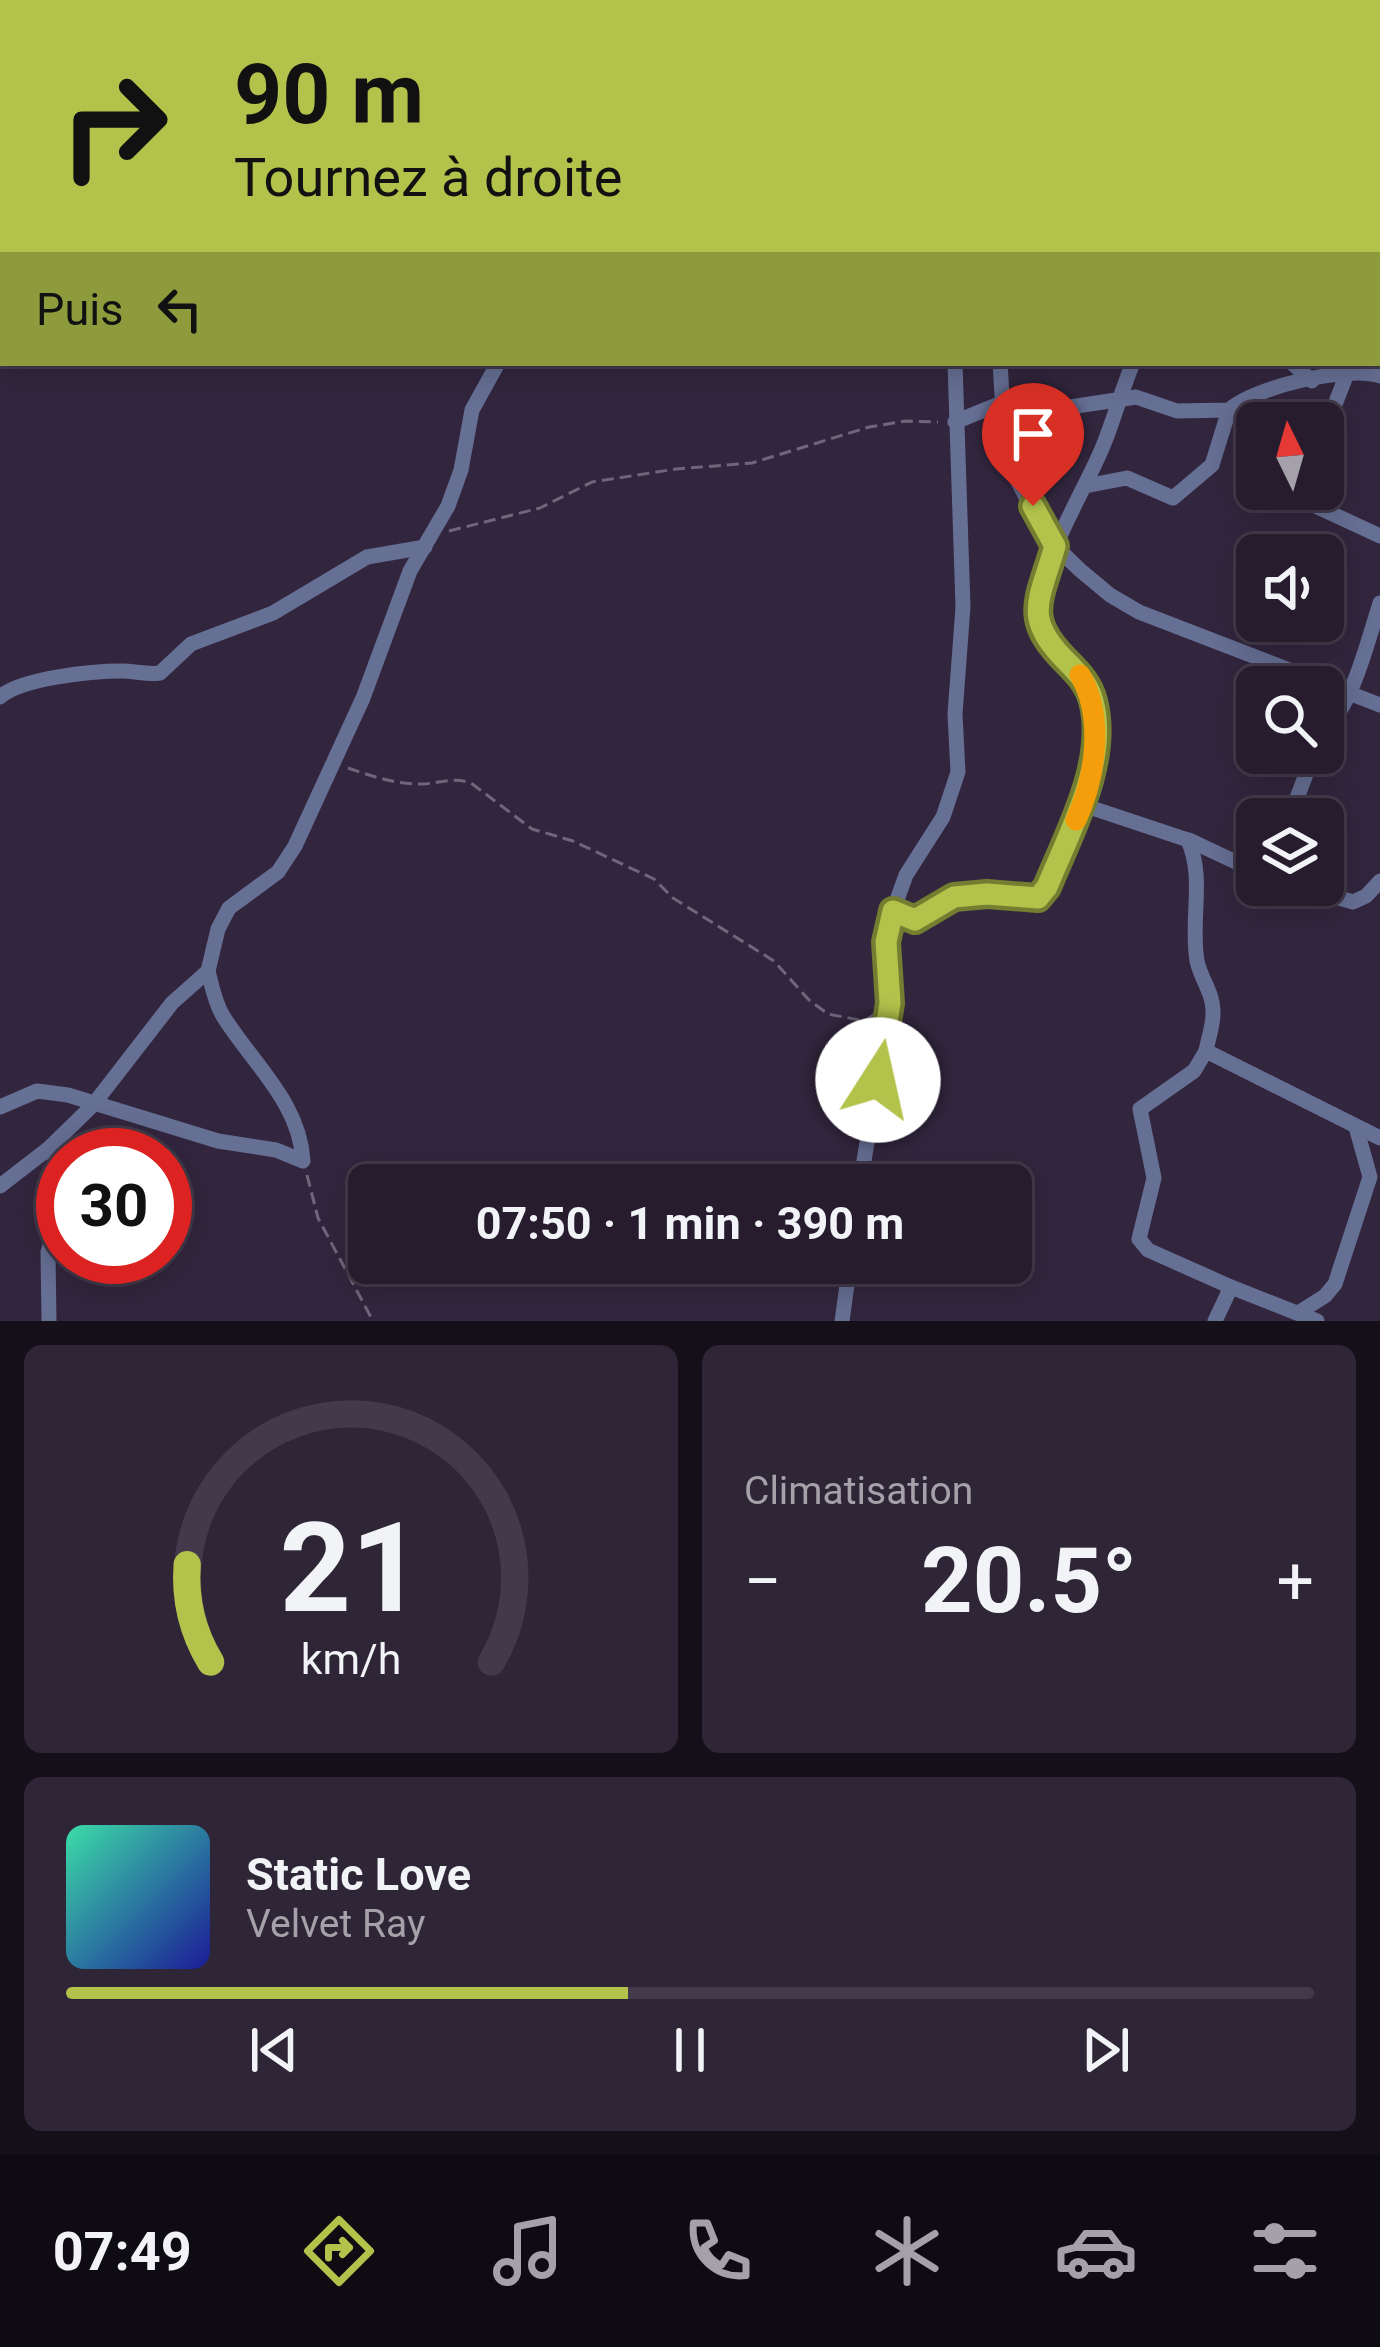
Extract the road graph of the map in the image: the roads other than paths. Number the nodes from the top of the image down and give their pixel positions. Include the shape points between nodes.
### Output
1 (495, 366) edge
2 (955, 366) edge
3 (1000, 366) edge
4 (1131, 366) edge
5 (1295, 366) edge
6 (1349, 367) edge
7 (1380, 376) edge
8 (1312, 381) junction
9 (1118, 398) junction
10 (1004, 402) junction
11 (1336, 402) edge
12 (1229, 410) junction
13 (955, 422) junction
14 (1085, 486) junction
15 (1324, 510) edge
16 (1380, 536) edge
17 (428, 543) junction
18 (1055, 546) junction
19 (1380, 603) edge
20 (1347, 694) junction
21 (0, 697) edge
22 (1344, 700) edge
23 (1380, 706) edge
24 (1083, 805) junction
25 (1188, 840) junction
26 (1236, 861) edge
27 (1380, 881) edge
28 (1344, 899) edge
29 (893, 911) junction
30 (208, 971) junction
31 (1206, 1051) junction
32 (93, 1105) junction
33 (0, 1107) edge
34 (1356, 1127) junction
35 (69, 1128) edge
36 (1380, 1138) edge
37 (36, 1158) edge
38 (863, 1164) edge
39 (0, 1186) edge
40 (48, 1284) edge
41 (848, 1284) edge
42 (1231, 1286) junction
43 (1298, 1313) junction
44 (49, 1321) edge
45 (842, 1321) edge
46 (1215, 1321) edge
47 (1318, 1321) edge

1 - 17 street via 472,410 461,470
2 - 13 street
3 - 10 street
4 - 9 street
5 - 8 street
6 - 7 street
6 - 8 street
6 - 11 street
8 - 12 street via 1260,390
9 - 10 street via 1037,412
9 - 12 street via 1177,411
9 - 14 street
10 - 13 street
10 - 18 street via 1006,459
12 - 14 street via 1212,465 1174,498 1127,478
13 - 29 street via 963,607 958,772
14 - 18 street
15 - 16 street
17 - 21 street via 360,560 273,613 191,644 160,673 89,674 10,688
17 - 30 street via 295,846 278,872 230,908
18 - 20 street via 1139,612
18 - 24 street via 1036,615 1040,632 1082,676 1094,703
19 - 20 street
20 - 22 street
20 - 23 street
24 - 25 street
24 - 29 street via 1038,898 954,897 915,920
25 - 26 street
25 - 31 street via 1198,874 1197,959 1214,1008
27 - 28 street via 1366,896
29 - 38 street via 890,1003
30 - 32 street via 172,1003
30 - 32 street via 223,1016 295,1116 303,1161
31 - 34 street
31 - 42 street via 1194,1071 1140,1109 1154,1189 1139,1239
32 - 33 street via 38,1091
32 - 35 street
34 - 36 street
34 - 43 street via 1370,1177 1335,1284
37 - 39 street
40 - 44 street
41 - 45 street
42 - 43 street
42 - 46 street
43 - 47 street

